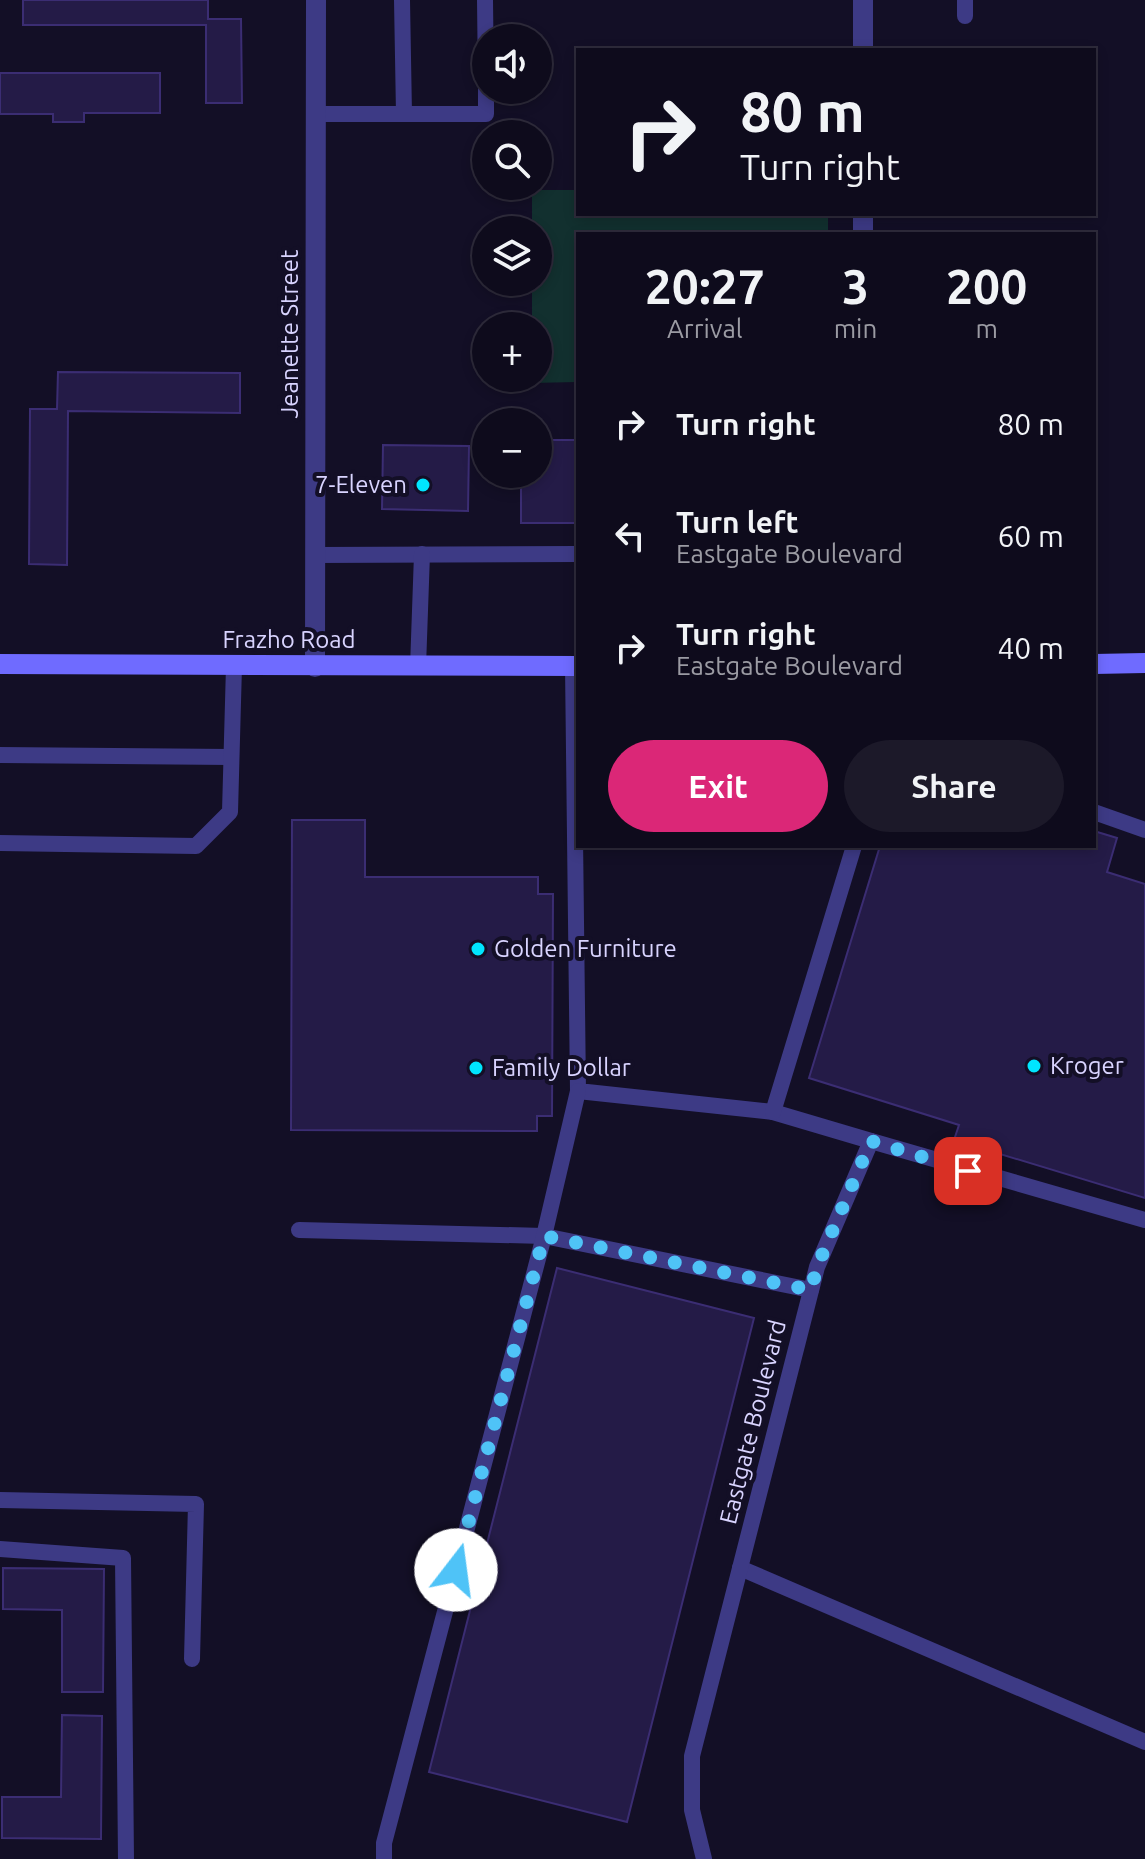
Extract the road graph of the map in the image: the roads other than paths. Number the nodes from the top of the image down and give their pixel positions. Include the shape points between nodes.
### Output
1 (316, 0) edge
2 (402, 0) edge
3 (485, 0) edge
4 (863, 0) edge
5 (485, 24) edge
6 (863, 48) edge
7 (486, 104) edge
8 (316, 114) junction
9 (404, 114) junction
10 (422, 554) junction
11 (576, 554) edge
12 (316, 555) junction
13 (1145, 663) edge
14 (0, 664) edge
15 (1096, 664) edge
16 (234, 666) junction
17 (576, 666) edge
18 (315, 667) junction
19 (418, 667) junction
20 (0, 755) edge
21 (231, 757) junction
22 (576, 762) edge
23 (1096, 813) edge
24 (1145, 830) edge
25 (0, 843) edge
26 (577, 848) edge
27 (853, 848) edge
28 (578, 1091) junction
29 (773, 1112) junction
30 (871, 1141) junction
31 (1145, 1220) edge
32 (299, 1230) dead end
33 (544, 1236) junction
34 (811, 1290) junction
35 (0, 1500) edge
36 (0, 1549) edge
37 (740, 1568) junction
38 (192, 1659) dead end
39 (1145, 1742) edge
40 (126, 1859) edge
41 (384, 1859) edge
42 (704, 1859) edge

1 - 8 street, Jeanette Street
2 - 9 lane
3 - 5 lane
4 - 6 street
7 - 9 lane via 486,114
8 - 9 lane
8 - 12 street, Jeanette Street
10 - 11 lane
10 - 12 lane
10 - 19 lane
12 - 18 street, Jeanette Street
13 - 15 street
14 - 16 street, Frazho Road
16 - 18 street, Frazho Road
16 - 21 lane
17 - 19 street, Frazho Road
17 - 22 lane
18 - 19 street, Frazho Road
20 - 21 lane
21 - 25 lane via 230,812 196,846
23 - 24 lane
26 - 28 lane
27 - 29 lane
28 - 29 lane
28 - 33 lane
29 - 30 lane
30 - 31 lane
30 - 34 lane, Eastgate Boulevard
32 - 33 lane
33 - 34 lane
33 - 41 lane
34 - 37 lane, Eastgate Boulevard
35 - 38 lane via 196,1504
36 - 40 lane via 123,1558
37 - 39 lane
37 - 42 lane, Eastgate Boulevard via 692,1756 692,1810

